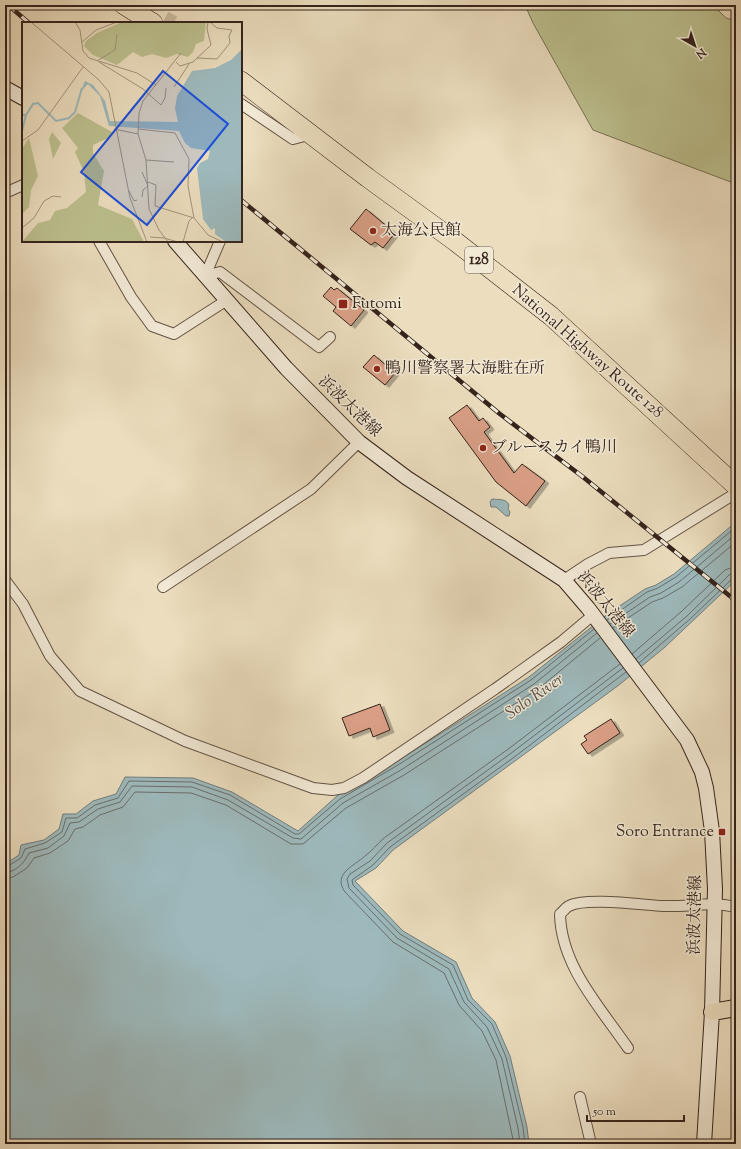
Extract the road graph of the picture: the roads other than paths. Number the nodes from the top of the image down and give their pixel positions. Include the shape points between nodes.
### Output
1 (124, 5) edge
2 (151, 22) edge
3 (242, 82) edge
4 (5, 88) edge
5 (22, 97) edge
6 (242, 105) edge
7 (312, 134) junction
8 (22, 185) edge
9 (5, 193) edge
10 (100, 242) edge
11 (176, 242) edge
12 (220, 242) edge
13 (205, 276) junction
14 (227, 300) junction
15 (330, 337) dead end
16 (359, 442) junction
17 (736, 486) edge
18 (736, 493) edge
19 (5, 580) edge
20 (564, 580) junction
21 (163, 587) dead end
22 (595, 618) junction
23 (715, 903) junction
24 (736, 907) edge
25 (736, 1008) edge
26 (712, 1012) junction
27 (628, 1048) dead end
28 (580, 1097) dead end
29 (591, 1144) edge
30 (704, 1144) edge

1 - 2 highway
3 - 7 highway, National Highway Route 128 / 128
4 - 5 main road
6 - 7 street via 293,139
7 - 17 highway, National Highway Route 128 / 128 via 551,316
8 - 9 street
10 - 14 street via 131,297 157,329 174,334
11 - 13 main road, 浜波太港線
12 - 13 street
13 - 14 main road, 浜波太港線
13 - 15 street via 220,272 319,347
14 - 16 main road, 浜波太港線 via 286,368
16 - 20 main road, 浜波太港線 via 382,461
16 - 21 street via 311,489
18 - 20 street via 644,550 609,553
19 - 22 street via 23,604 50,656 80,691 185,741 313,788 332,790 344,788 362,778
20 - 22 main road, 浜波太港線
22 - 23 main road, 浜波太港線 via 679,726 696,756 702,772 712,831
23 - 24 street
23 - 26 main road, 浜波太港線
23 - 27 street via 664,906 588,902 569,906 560,914 560,929 576,974
25 - 26 main road
26 - 30 main road, 浜波太港線
28 - 29 street

